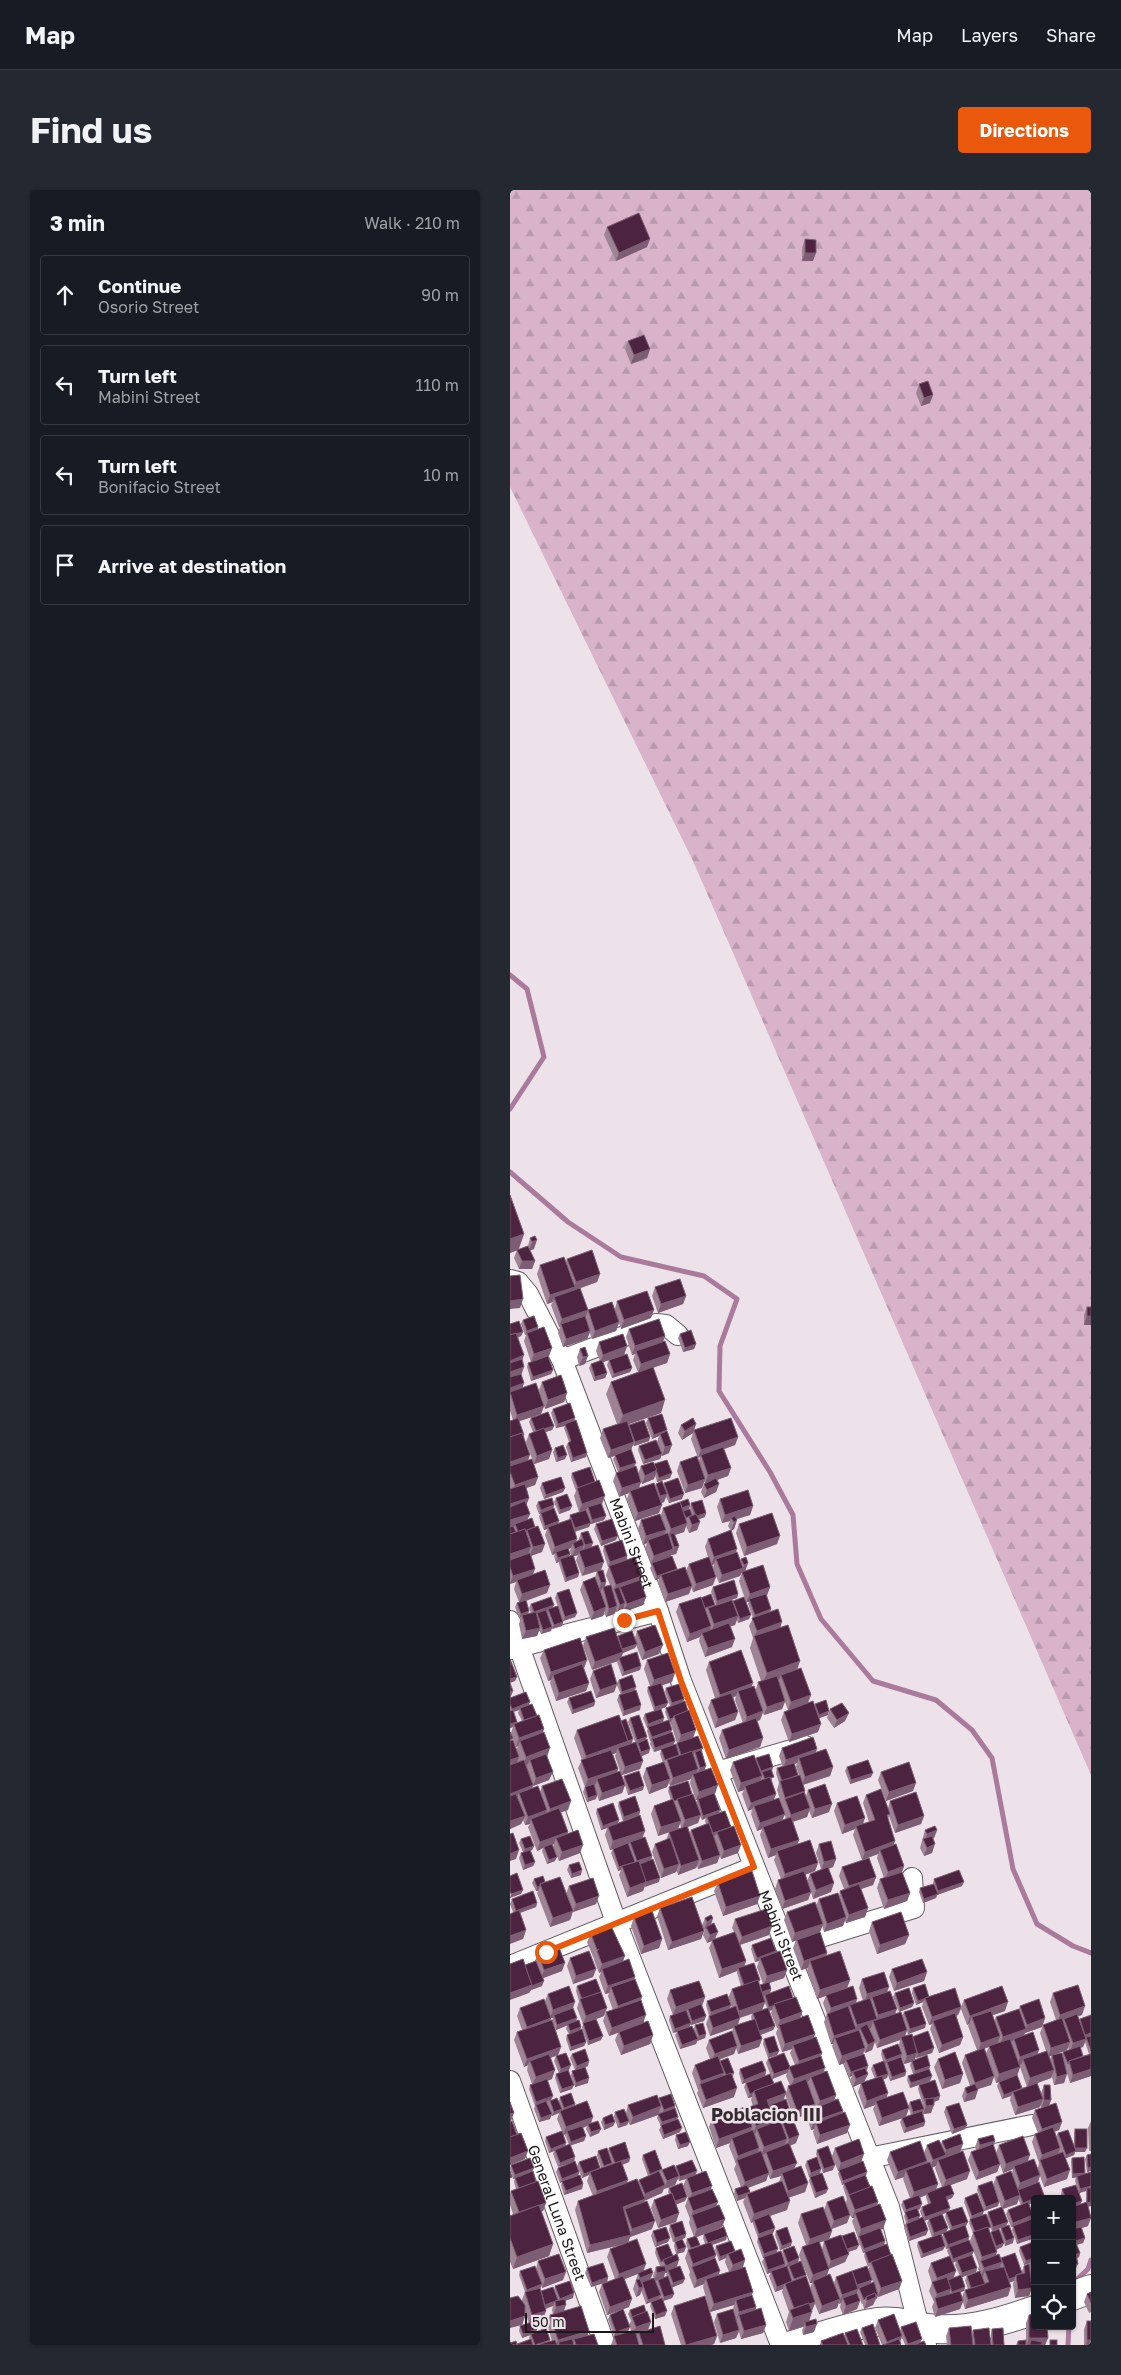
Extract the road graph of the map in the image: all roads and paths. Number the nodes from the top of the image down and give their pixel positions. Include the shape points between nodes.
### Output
1 (514, 1281) edge
2 (678, 1335) edge
3 (562, 1360) junction
4 (658, 1611) junction
5 (510, 1621) edge
6 (515, 1648) edge
7 (814, 1743) edge
8 (716, 1772) junction
9 (754, 1867) junction
10 (912, 1878) dead end
11 (616, 1922) junction
12 (786, 1948) junction
13 (510, 1966) edge
14 (510, 2081) edge
15 (1032, 2125) dead end
16 (869, 2158) junction
17 (1031, 2311) edge
18 (922, 2336) edge
19 (605, 2345) edge
20 (781, 2345) edge
21 (792, 2345) edge

1 - 3 street, Mabini Street via 528,1294
2 - 3 street via 666,1325 656,1324
3 - 4 street, Mabini Street
4 - 6 street
4 - 8 street, Mabini Street
5 - 6 street
6 - 11 street
7 - 8 street
8 - 9 street, Mabini Street
9 - 11 street
9 - 12 street, Mabini Street
10 - 12 street via 914,1908
11 - 13 street
11 - 20 street
12 - 16 street, Mabini Street
14 - 19 street, General Luna Street
15 - 16 street
16 - 18 street, Mabini Street via 889,2207
17 - 18 street via 995,2324 937,2330
18 - 21 street via 898,2321 877,2322

